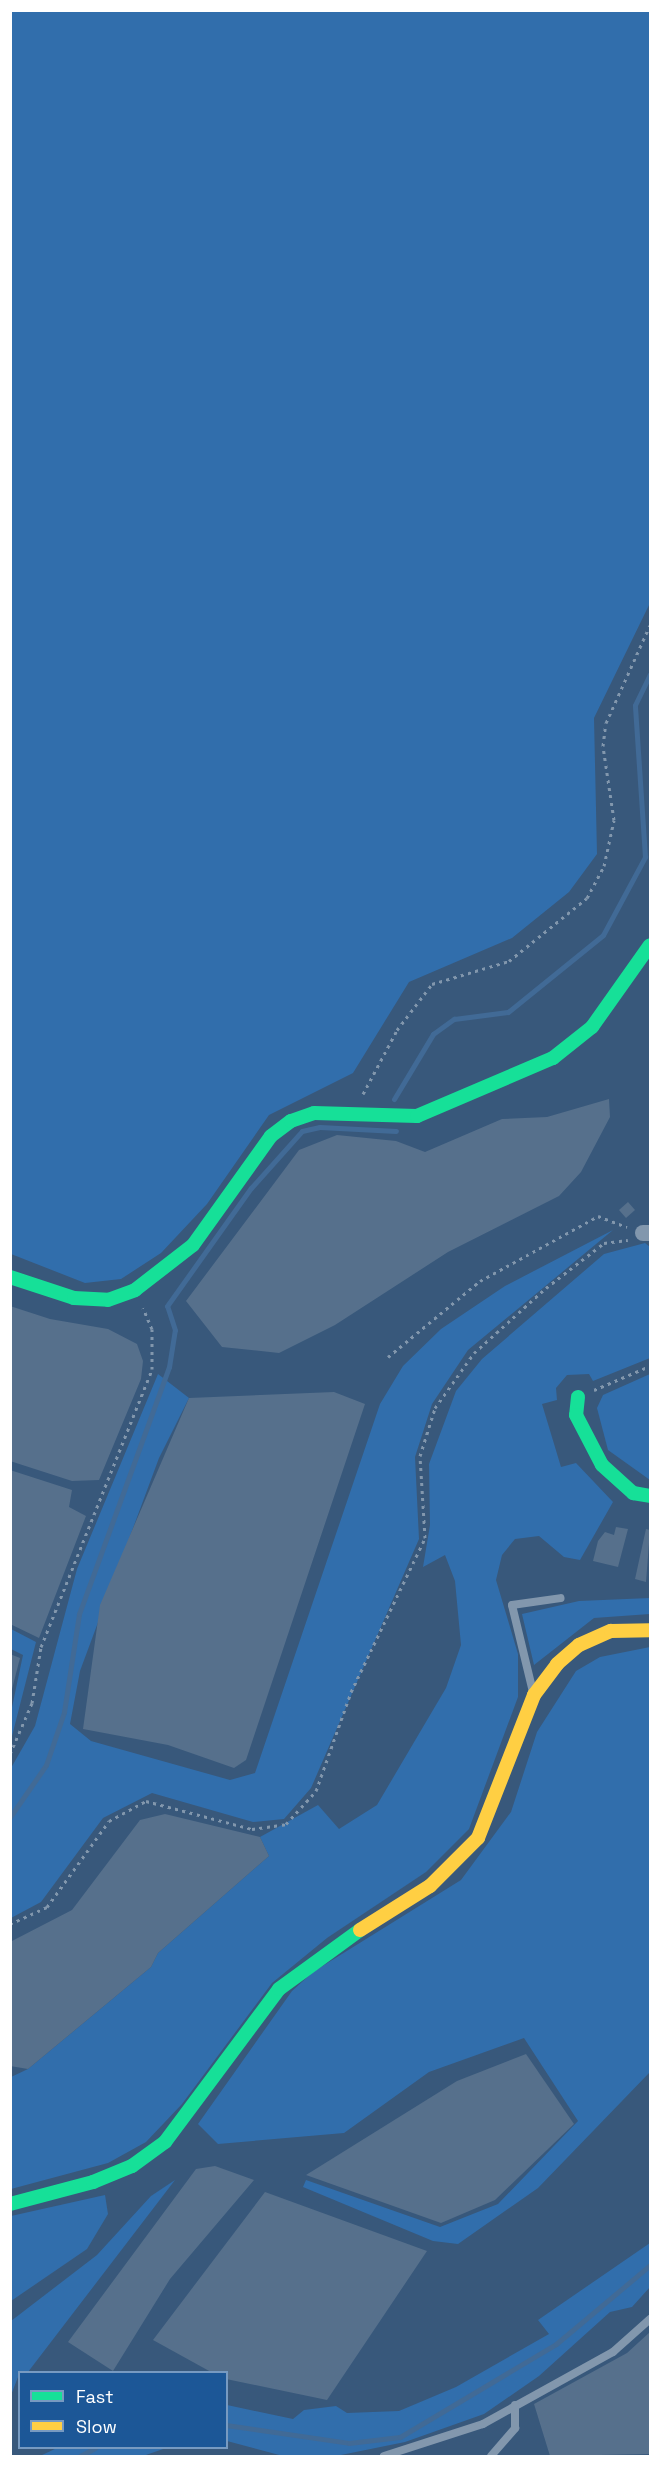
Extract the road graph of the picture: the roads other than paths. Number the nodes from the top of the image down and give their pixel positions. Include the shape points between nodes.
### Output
1 (651, 945) edge
2 (10, 1277) edge
3 (578, 1397) road end
4 (651, 1496) edge
5 (561, 1598) dead end
6 (651, 1630) edge
7 (534, 1695) junction
8 (10, 2204) edge
9 (651, 2319) edge
10 (515, 2405) junction
11 (384, 2457) edge
12 (491, 2457) edge

1 - 2 street via 592,1027 553,1058 417,1116 314,1113 272,1136 194,1245 135,1290 108,1300 74,1298
3 - 4 street via 576,1415 602,1465 633,1493
5 - 7 lane via 512,1605
6 - 7 street via 611,1631 579,1645
7 - 8 street via 492,1813 457,1864 315,1958 279,1989 165,2142 93,2182
9 - 10 lane via 613,2352
10 - 11 lane via 483,2424
10 - 12 lane via 515,2428

